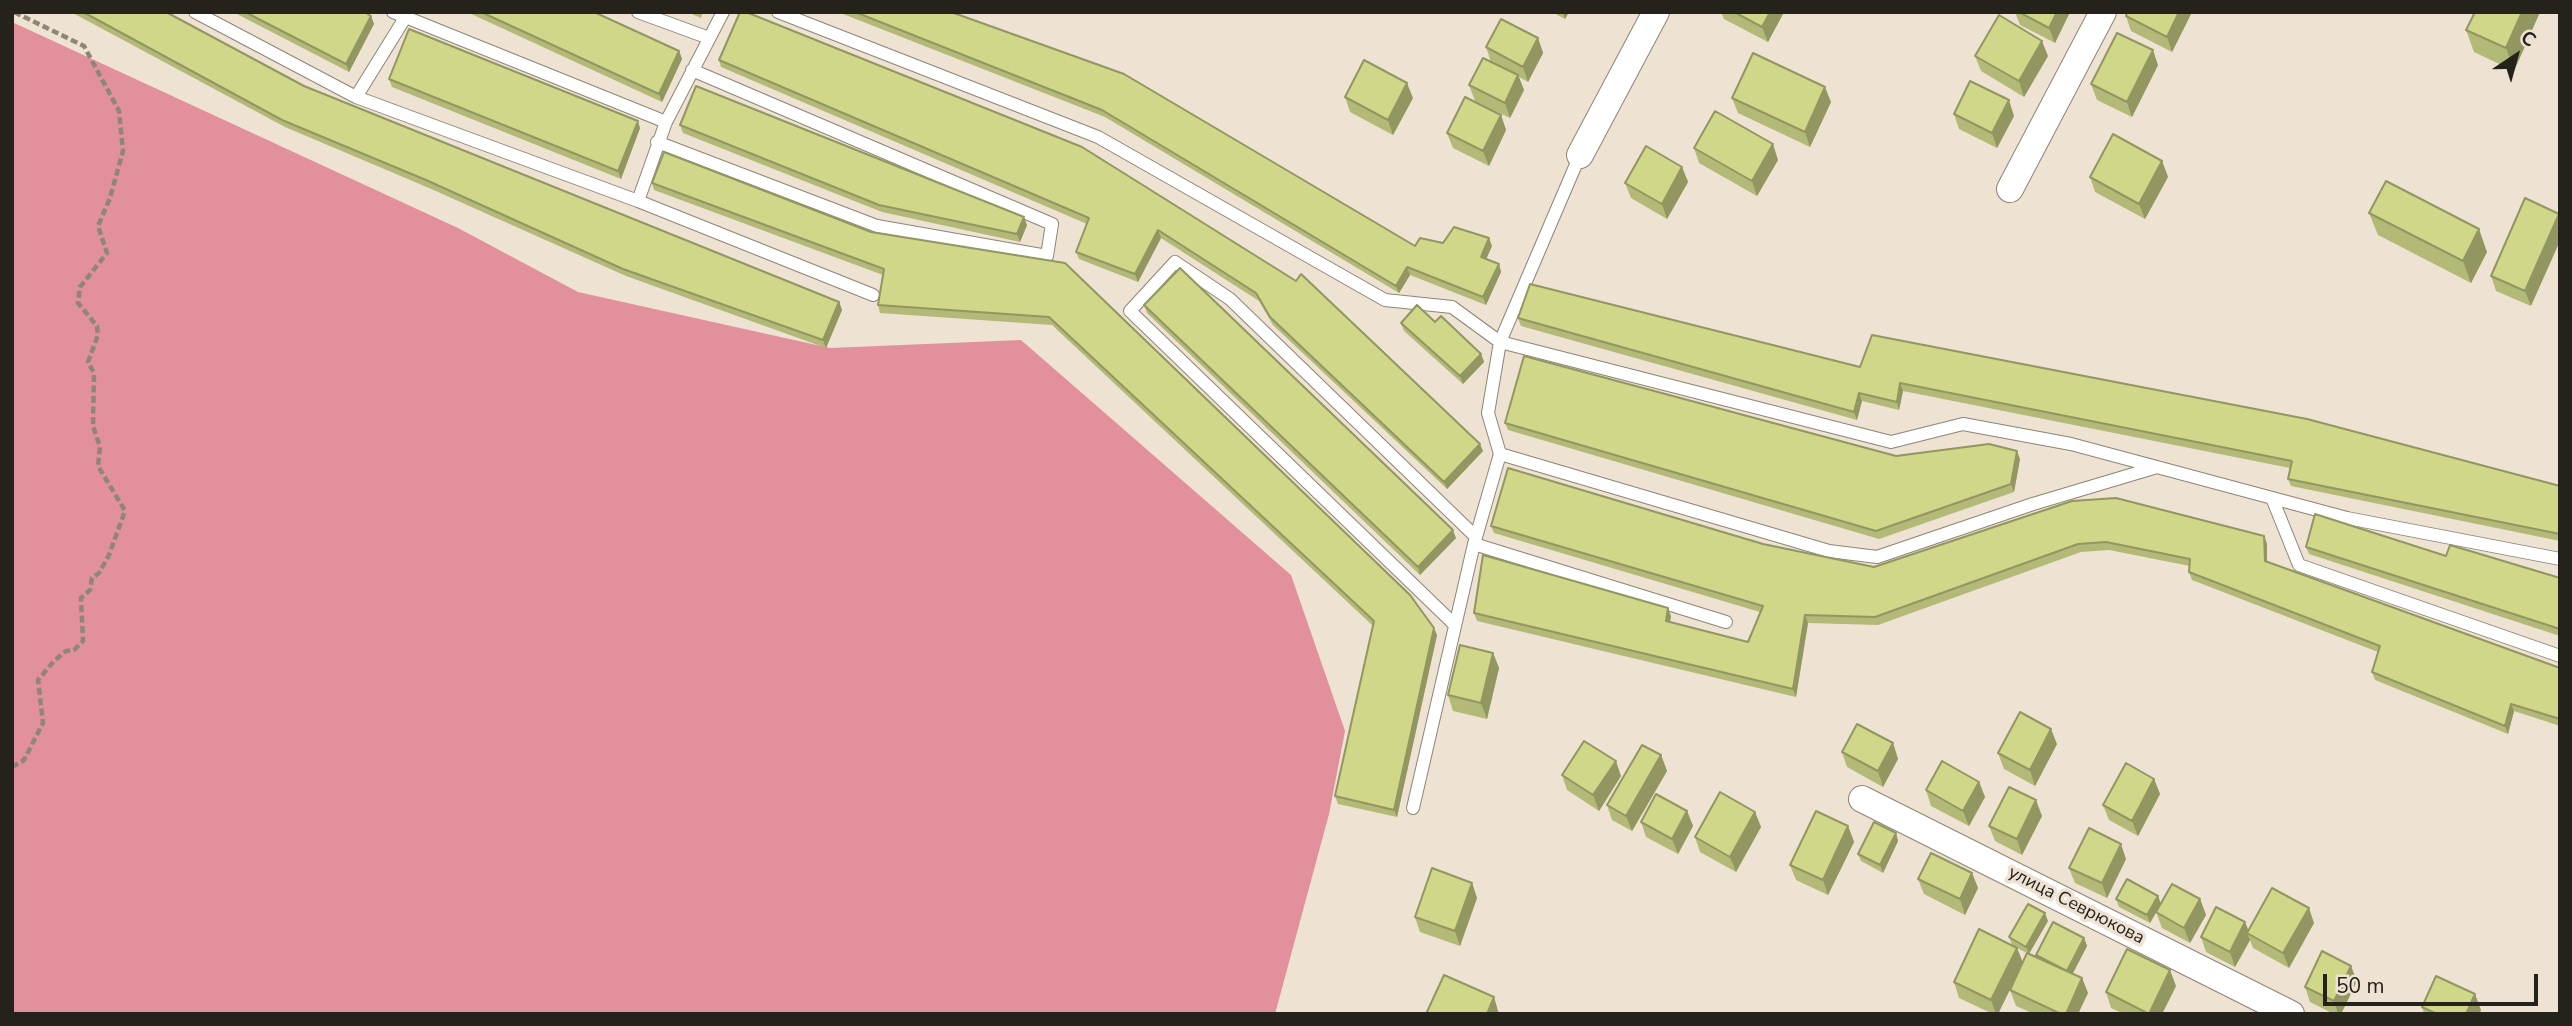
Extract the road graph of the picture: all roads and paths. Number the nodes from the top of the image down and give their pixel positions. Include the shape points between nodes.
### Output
1 (14, 12) edge
2 (195, 12) edge
3 (638, 12) edge
4 (723, 12) edge
5 (778, 12) edge
6 (1656, 12) edge
7 (2103, 12) edge
8 (402, 14) edge
9 (709, 38) junction
10 (692, 70) junction
11 (356, 97) junction
12 (666, 122) junction
13 (657, 142) junction
14 (1580, 155) joint
15 (2010, 189) dead end
16 (639, 201) junction
17 (873, 295) dead end
18 (1500, 342) junction
19 (1500, 454) junction
20 (2157, 467) junction
21 (2272, 498) junction
22 (1475, 541) junction
23 (2560, 559) edge
24 (1726, 622) dead end
25 (1455, 625) junction
26 (2560, 656) edge
27 (12, 767) edge
28 (1861, 799) dead end
29 (1413, 808) dead end
30 (2291, 1014) edge

1 - 27 path via 84,46 119,111 123,151 98,226 107,253 80,287 78,303 97,326 88,362 94,373 98,466 125,511 109,555 81,598 83,641 54,661 38,680 43,723 23,760
2 - 11 lane
3 - 9 lane
4 - 9 lane
5 - 18 lane via 1098,137 1385,300 1452,307
6 - 14 street
7 - 15 street
8 - 11 lane
8 - 12 lane
9 - 10 lane
10 - 12 lane
10 - 13 lane via 1052,224 1047,257 877,226
11 - 16 lane
12 - 13 lane
13 - 16 lane
14 - 18 lane
16 - 17 lane
18 - 19 lane via 1488,413
18 - 20 lane via 1891,442 1963,424 2071,444
19 - 20 lane via 1829,551 1877,557
19 - 22 lane
20 - 21 lane
21 - 23 lane via 2347,518
21 - 26 lane via 2299,565
22 - 24 lane
22 - 25 lane
22 - 25 lane via 1230,299 1175,262 1130,311
25 - 29 lane
28 - 30 street, улица Севрюкова

